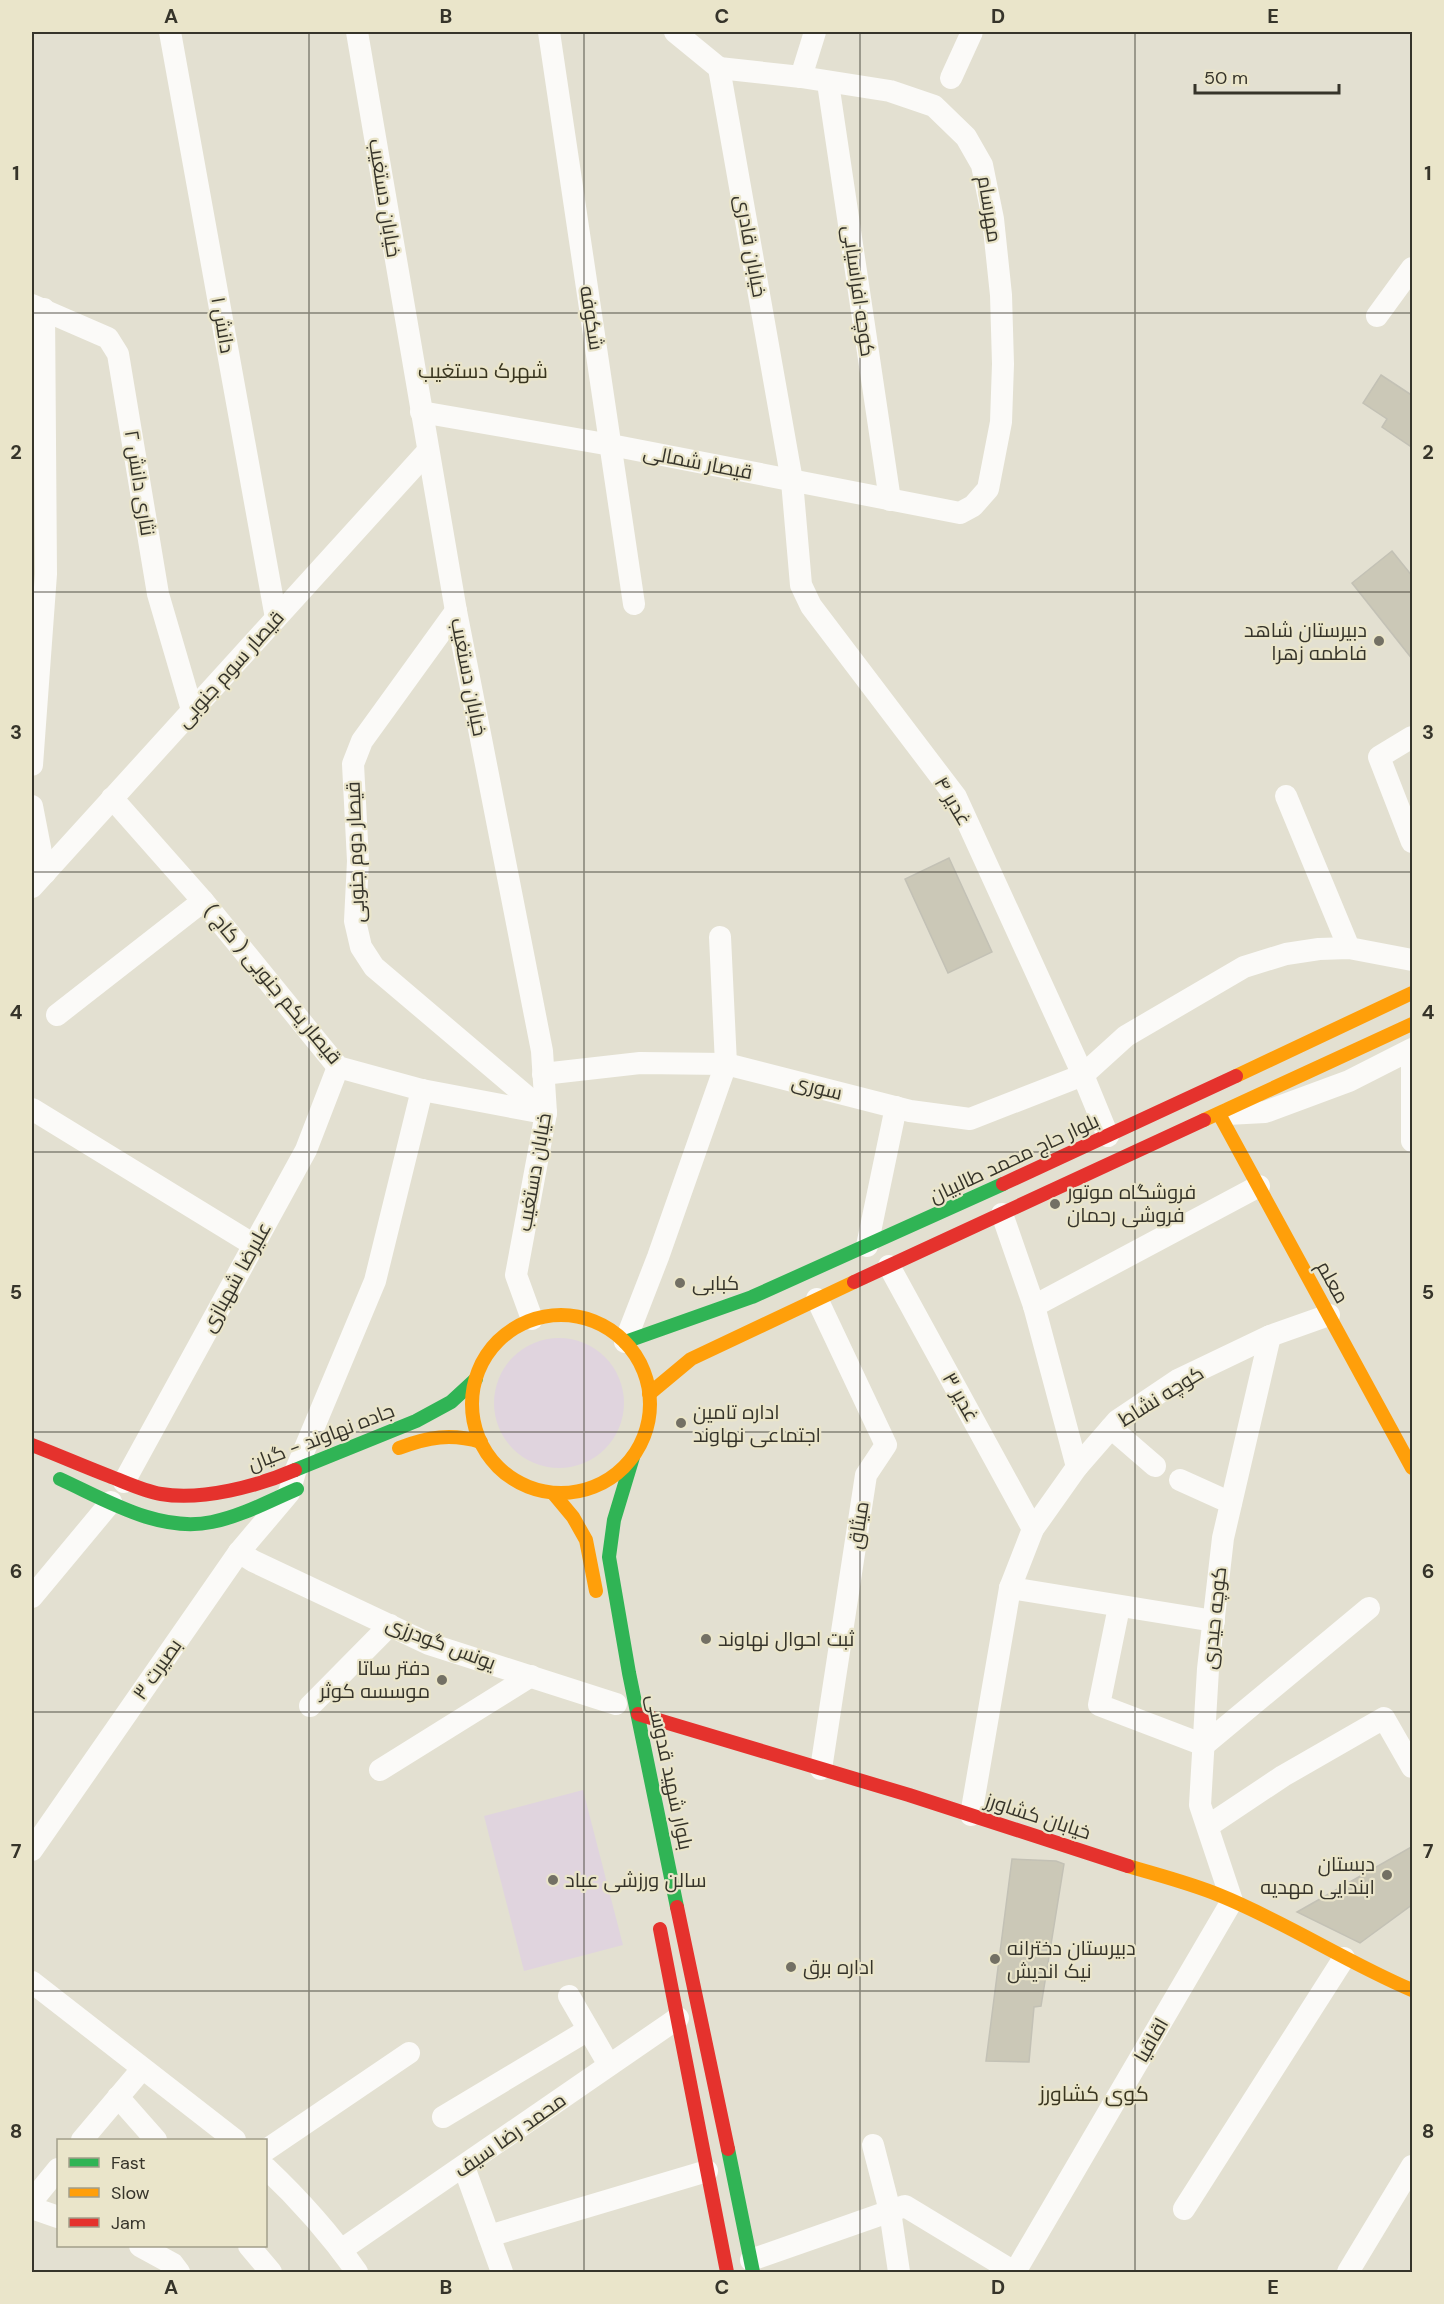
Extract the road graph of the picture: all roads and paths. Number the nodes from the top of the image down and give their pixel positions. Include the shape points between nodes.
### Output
1 (170, 32) edge
2 (357, 32) edge
3 (549, 32) edge
4 (675, 32) edge
5 (815, 32) edge
6 (972, 32) edge
7 (719, 68) junction
8 (801, 77) junction
9 (951, 78) dead end
10 (828, 82) junction
11 (1413, 268) edge
12 (38, 307) edge
13 (1377, 316) dead end
14 (421, 412) junction
15 (611, 445) junction
16 (428, 451) junction
17 (792, 481) junction
18 (890, 500) junction
19 (973, 506) joint
20 (39, 571) edge
21 (634, 604) dead end
22 (456, 611) junction
23 (276, 618) junction
24 (192, 711) junction
25 (1413, 737) edge
26 (32, 765) edge
27 (1286, 796) dead end
28 (112, 798) junction
29 (32, 806) edge
30 (1413, 842) edge
31 (38, 880) edge
32 (203, 901) junction
33 (720, 937) dead end
34 (1349, 948) junction
35 (1413, 960) edge
36 (1413, 993) edge
37 (57, 1016) dead end
38 (1413, 1024) edge
39 (1412, 1049) edge
40 (726, 1064) junction
41 (338, 1067) junction
42 (543, 1074) junction
43 (1083, 1075) junction
44 (423, 1090) junction
45 (896, 1107) junction
46 (32, 1108) edge
47 (546, 1113) junction
48 (1220, 1114) junction
49 (1108, 1136) junction
50 (1412, 1138) edge
51 (1259, 1186) junction
52 (1002, 1214) junction
53 (254, 1245) junction
54 (867, 1246) junction
55 (889, 1266) junction
56 (817, 1299) junction
57 (1034, 1306) junction
58 (1329, 1315) junction
59 (532, 1319) junction
60 (1270, 1336) junction
61 (625, 1342) junction
62 (476, 1379) junction
63 (649, 1394) junction
64 (1111, 1428) junction
65 (481, 1442) junction
66 (32, 1445) edge
67 (388, 1453) dead end
68 (633, 1456) junction
69 (1155, 1466) dead end
70 (1077, 1467) junction
71 (1413, 1468) edge
72 (51, 1475) dead end
73 (1180, 1480) dead end
74 (124, 1482) junction
75 (298, 1483) junction
76 (553, 1493) junction
77 (111, 1502) junction
78 (1231, 1503) junction
79 (1033, 1529) junction
80 (239, 1552) junction
81 (1010, 1588) junction
82 (32, 1598) edge
83 (1119, 1607) junction
84 (599, 1608) dead end
85 (1369, 1608) dead end
86 (1214, 1621) junction
87 (390, 1625) junction
88 (531, 1676) junction
89 (616, 1704) dead end
90 (310, 1706) dead end
91 (638, 1714) junction
92 (1204, 1744) junction
93 (1413, 1767) edge
94 (822, 1769) junction
95 (380, 1770) dead end
96 (971, 1815) junction
97 (1208, 1826) junction
98 (32, 1850) edge
99 (1232, 1901) junction
100 (657, 1913) dead end
101 (1344, 1958) junction
102 (1407, 1984) edge
103 (36, 1994) edge
104 (569, 1996) dead end
105 (678, 2018) junction
106 (588, 2030) junction
107 (409, 2053) dead end
108 (609, 2066) junction
109 (142, 2069) junction
110 (118, 2097) junction
111 (442, 2117) dead end
112 (83, 2139) edge
113 (155, 2139) edge
114 (234, 2139) edge
115 (873, 2145) dead end
116 (267, 2149) edge
117 (464, 2167) junction
118 (267, 2169) edge
119 (57, 2170) edge
120 (707, 2171) junction
121 (1410, 2176) edge
122 (32, 2201) edge
123 (32, 2208) edge
124 (1184, 2209) dead end
125 (890, 2211) junction
126 (57, 2217) edge
127 (489, 2236) junction
128 (142, 2247) edge
129 (250, 2247) edge
130 (341, 2250) junction
131 (752, 2266) edge
132 (179, 2272) edge
133 (271, 2272) edge
134 (357, 2272) edge
135 (502, 2272) edge
136 (727, 2272) edge
137 (899, 2272) edge
138 (1014, 2272) edge
139 (1348, 2272) edge

1 - 23 street, دانش ۱
2 - 14 street, خیابان دستغیب
3 - 15 street, شکوفه
4 - 7 street
5 - 8 street
6 - 9 street
7 - 8 street, مهرسام
7 - 17 street, خیابان قادری
8 - 10 street, مهرسام
10 - 18 street, کوچه افراسیابی
10 - 19 street, مهرسام via 890,91 934,106 966,137 982,165 993,219 1003,364 1001,422 988,489
11 - 13 street
12 - 20 street
12 - 24 street, نثاری دانش ۲ via 108,338 118,354 158,594
14 - 15 street, قیصار شمالی
14 - 16 street, خیابان دستغیب
15 - 17 street, قیصار شمالی
15 - 21 street, شکوفه
16 - 22 street, خیابان دستغیب
16 - 23 street, قیصار سوم جنوبی
17 - 18 street, قیصار شمالی
17 - 43 street, غدیر ۴ via 801,585 811,606 956,797
18 - 19 street, قیصار شمالی via 960,513
20 - 26 street
22 - 42 street, خیابان دستغیب via 542,1051
22 - 47 street, قیصار دوم جنوبی via 362,741 353,764 358,861 355,921 361,947 374,967
23 - 24 street, قیصار سوم جنوبی
24 - 28 street, قیصار سوم جنوبی
25 - 30 street via 1379,758
27 - 34 street
28 - 31 street, قیصار سوم جنوبی
28 - 32 street, قیصار یکم جنوبی ( کاج )
29 - 31 street
32 - 37 street
32 - 41 street, قیصار یکم جنوبی ( کاج )
33 - 40 street
34 - 35 street
34 - 43 street via 1286,954 1244,967 1126,1036
36 - 49 main road, بلوار حاج محمد طالبیان
38 - 48 main road
39 - 48 street via 1349,1081 1265,1112
39 - 50 street
40 - 42 street, سوری via 640,1063
40 - 45 street, سوری
40 - 61 street
41 - 44 street, قیصار یکم جنوبی ( کاج )
41 - 53 street, علیرضا شهبازی via 306,1150
42 - 47 street, خیابان دستغیب
43 - 45 street, سوری via 970,1119
43 - 49 street, غدیر ۴
44 - 47 street, قیصار یکم جنوبی ( کاج )
44 - 75 street, بصیرت ۳ via 375,1281
45 - 54 street
46 - 53 street
47 - 59 street, خیابان دستغیب via 516,1275
48 - 51 main road, معلم
48 - 52 main road
49 - 54 main road, بلوار حاج محمد طالبیان
51 - 57 street
51 - 58 main road, معلم
52 - 55 main road
52 - 57 street
53 - 74 street, علیرضا شهبازی
54 - 61 main road, بلوار حاج محمد طالبیان via 755,1297 678,1327
55 - 56 main road
55 - 79 street, غدیر ۳
56 - 63 main road via 691,1359
56 - 94 street, میثاق via 886,1445 866,1475
57 - 70 street
58 - 60 street, کوچه نشاط
58 - 71 main road, معلم
59 - 61 main road via 557,1314 582,1317 605,1326
59 - 62 main road via 511,1329 493,1345
60 - 64 street, کوچه نشاط via 1178,1380
60 - 78 street, کوچه حیدری
61 - 63 main road via 637,1357
62 - 65 main road via 472,1410
62 - 75 main road, جاده نهاوند - گیان via 433,1413
63 - 68 main road via 649,1416
64 - 69 street
64 - 70 street, کوچه نشاط
65 - 67 main road, جاده نهاوند - گیان via 436,1435
65 - 76 main road via 507,1475 528,1487
66 - 74 main road, جاده نهاوند - گیان
68 - 76 main road via 611,1478 583,1491
68 - 91 main road, بلوار شهید قدوسی via 614,1520 609,1557
70 - 79 street, کوچه نشاط
72 - 77 main road, جاده نهاوند - گیان
73 - 78 street
74 - 75 main road, جاده نهاوند - گیان via 161,1494 187,1495 222,1492 277,1479
75 - 77 main road, جاده نهاوند - گیان via 223,1519 185,1526
75 - 80 street, بصیرت ۳
76 - 84 main road via 586,1540
77 - 82 street
78 - 86 street, کوچه حیدری
79 - 81 street, کوچه نشاط
80 - 87 street, یونس گودرزی
80 - 98 street, بصیرت ۳
81 - 83 street
81 - 96 street, کوچه نشاط
83 - 86 street
83 - 92 street via 1099,1706
85 - 92 street
86 - 92 street, کوچه حیدری
87 - 88 street, یونس گودرزی via 429,1644
87 - 90 street
88 - 89 street, یونس گودرزی
88 - 95 street
91 - 94 main road, خیابان کشاورز
91 - 131 main road, بلوار شهید قدوسی
92 - 97 street, کوچه حیدری via 1200,1805
93 - 97 street via 1384,1718 1283,1776
94 - 96 main road, خیابان کشاورز
96 - 99 main road, خیابان کشاورز
97 - 99 street, کوچه حیدری
99 - 101 main road, خیابان کشاورز
99 - 138 street, اقاقیا
100 - 105 main road
101 - 102 main road, خیابان کشاورز
101 - 124 street
103 - 109 street
104 - 106 street
105 - 108 street, محمد رضا سیف
105 - 120 main road
106 - 108 street
106 - 111 street
107 - 116 street
108 - 117 street, محمد رضا سیف
109 - 110 street
109 - 114 street
110 - 112 street
110 - 113 street
115 - 125 street
117 - 127 street
117 - 130 street, محمد رضا سیف
118 - 130 street via 298,2198
119 - 122 street
120 - 127 street
120 - 136 main road
121 - 139 street
123 - 126 street
125 - 131 street
125 - 137 street
125 - 138 street via 905,2206
127 - 135 street
128 - 132 street via 174,2264
129 - 133 street
130 - 134 street

